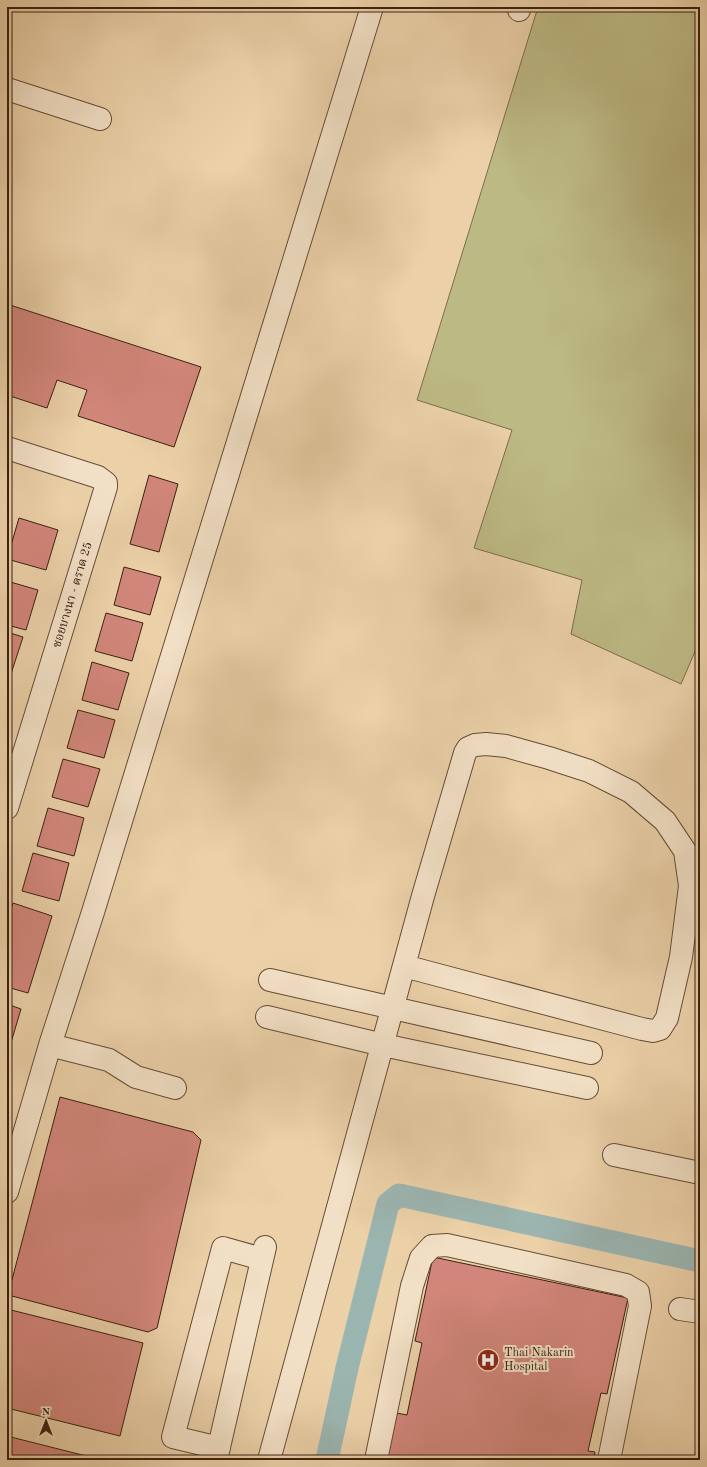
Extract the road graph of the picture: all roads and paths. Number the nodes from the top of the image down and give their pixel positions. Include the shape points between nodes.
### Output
1 (372, 7) edge
2 (7, 89) edge
3 (100, 119) dead end
4 (7, 448) edge
5 (7, 808) edge
6 (404, 966) junction
7 (270, 980) dead end
8 (393, 1008) junction
9 (267, 1018) dead end
10 (50, 1045) junction
11 (382, 1045) junction
12 (591, 1053) dead end
13 (175, 1088) dead end
14 (587, 1088) dead end
15 (614, 1155) dead end
16 (700, 1173) edge
17 (7, 1192) edge
18 (217, 1454) edge
19 (269, 1460) edge
20 (376, 1460) edge
21 (609, 1460) edge

1 - 10 street
2 - 3 street
4 - 5 street, ซอยบางนา - ตราด 25 via 98,477 106,483
6 - 6 street via 465,753 468,748 475,745 506,746 549,758 589,772 631,792 665,821 685,851 690,886 687,918 667,1018 660,1029 642,1029
6 - 8 street
7 - 8 street
8 - 11 street
8 - 12 street
9 - 11 street
10 - 13 street via 109,1060 136,1077
10 - 17 street
11 - 14 street
11 - 19 street
15 - 16 street
18 - 18 street via 263,1253 223,1248 173,1437
20 - 21 street via 412,1286 421,1258 432,1246 447,1245 626,1285 638,1292 640,1306

